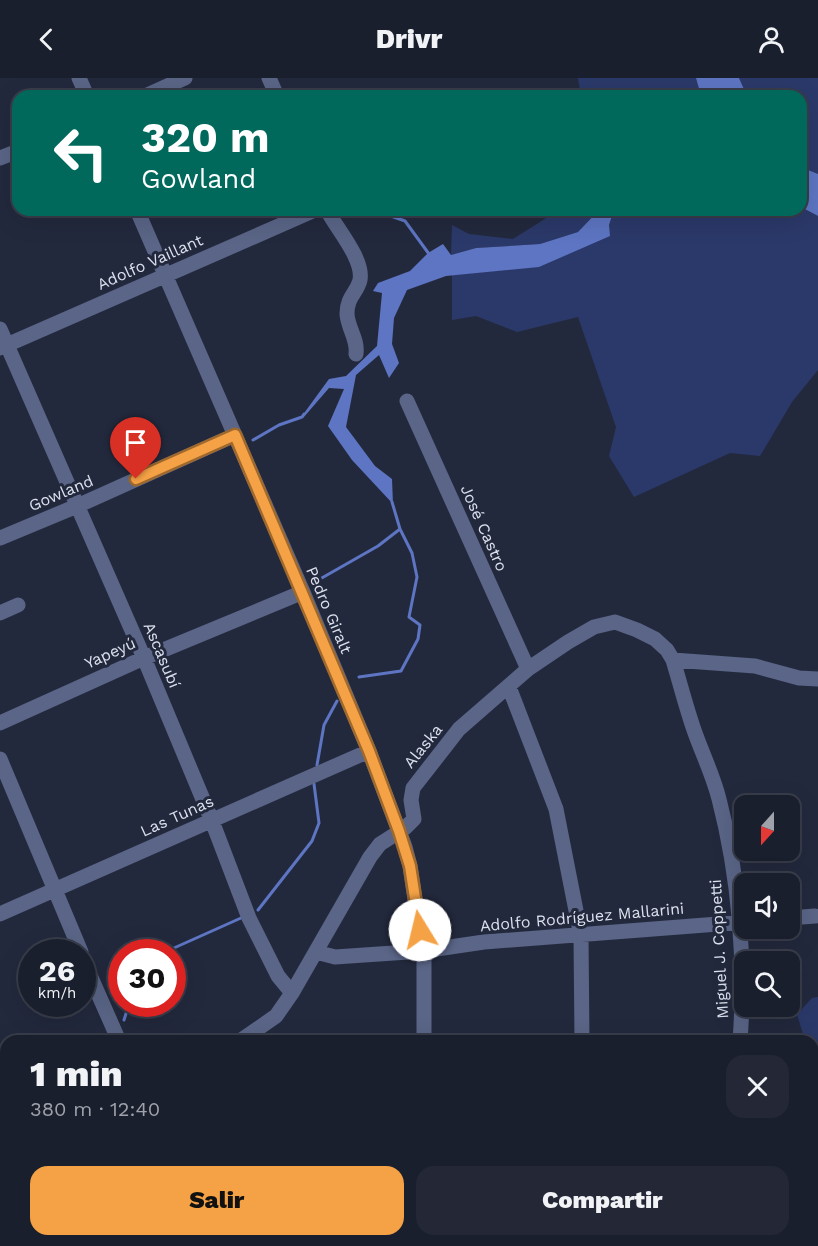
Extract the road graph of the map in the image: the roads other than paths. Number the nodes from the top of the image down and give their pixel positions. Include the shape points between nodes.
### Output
1 (185, 78) edge
2 (158, 90) edge
3 (140, 216) edge
4 (301, 216) edge
5 (331, 216) edge
6 (165, 275) junction
7 (0, 329) edge
8 (4, 347) edge
9 (356, 354) dead end
10 (407, 401) dead end
11 (235, 435) junction
12 (77, 506) junction
13 (0, 538) edge
14 (303, 592) junction
15 (18, 605) dead end
16 (0, 613) edge
17 (637, 630) joint
18 (144, 658) junction
19 (673, 660) junction
20 (528, 669) junction
21 (818, 679) edge
22 (509, 687) junction
23 (0, 723) edge
24 (369, 751) junction
25 (0, 759) edge
26 (212, 821) junction
27 (399, 831) junction
28 (735, 873) edge
29 (54, 890) junction
30 (0, 914) edge
31 (815, 916) dead end
32 (800, 917) edge
33 (734, 923) edge
34 (581, 936) junction
35 (75, 939) edge
36 (741, 939) edge
37 (423, 951) junction
38 (316, 952) junction
39 (96, 989) edge
40 (292, 993) junction
41 (116, 1035) edge
42 (249, 1035) edge
43 (424, 1035) edge
44 (582, 1035) edge
45 (740, 1035) edge

1 - 2 street
3 - 6 street, Pedro Giralt
4 - 6 street, Adolfo Vaillant
5 - 9 street via 359,271 347,313 349,328 356,339
6 - 8 street, Adolfo Vaillant
6 - 11 street, Pedro Giralt
7 - 8 street, Ascasubí
8 - 12 street, Ascasubí
10 - 20 street, José Castro
11 - 12 street, Gowland
11 - 14 street, Pedro Giralt
12 - 13 street, Gowland
12 - 18 street, Ascasubí
14 - 18 street, Yapeyú
14 - 24 street, Pedro Giralt
15 - 16 street
17 - 19 street, Miguel J. Coppetti via 656,639
17 - 20 street, Alaska via 615,622 594,627
18 - 23 street, Yapeyú
18 - 26 street, Ascasubí
19 - 21 street via 755,666
19 - 28 street, Miguel J. Coppetti via 718,797
20 - 22 street, Alaska
22 - 27 street, Alaska via 459,729 418,781 411,793 414,819
22 - 34 street via 556,809
24 - 26 street, Las Tunas
24 - 27 street, Pedro Giralt
25 - 29 street
26 - 29 street, Las Tunas
26 - 40 street, Ascasubí via 249,918 278,976
27 - 37 street, Pedro Giralt via 410,866
27 - 38 street, Alaska via 380,843 370,857
29 - 30 street, Las Tunas
29 - 35 street
31 - 32 street
33 - 34 street, Adolfo Rodríguez Mallarini
34 - 37 street, Adolfo Rodríguez Mallarini via 484,942
34 - 44 street
36 - 45 street, Miguel J. Coppetti
37 - 38 street, Adolfo Rodríguez Mallarini via 335,957
37 - 43 street, Pedro Giralt
38 - 40 street, Alaska
39 - 41 street
40 - 42 street, Alaska via 276,1016

